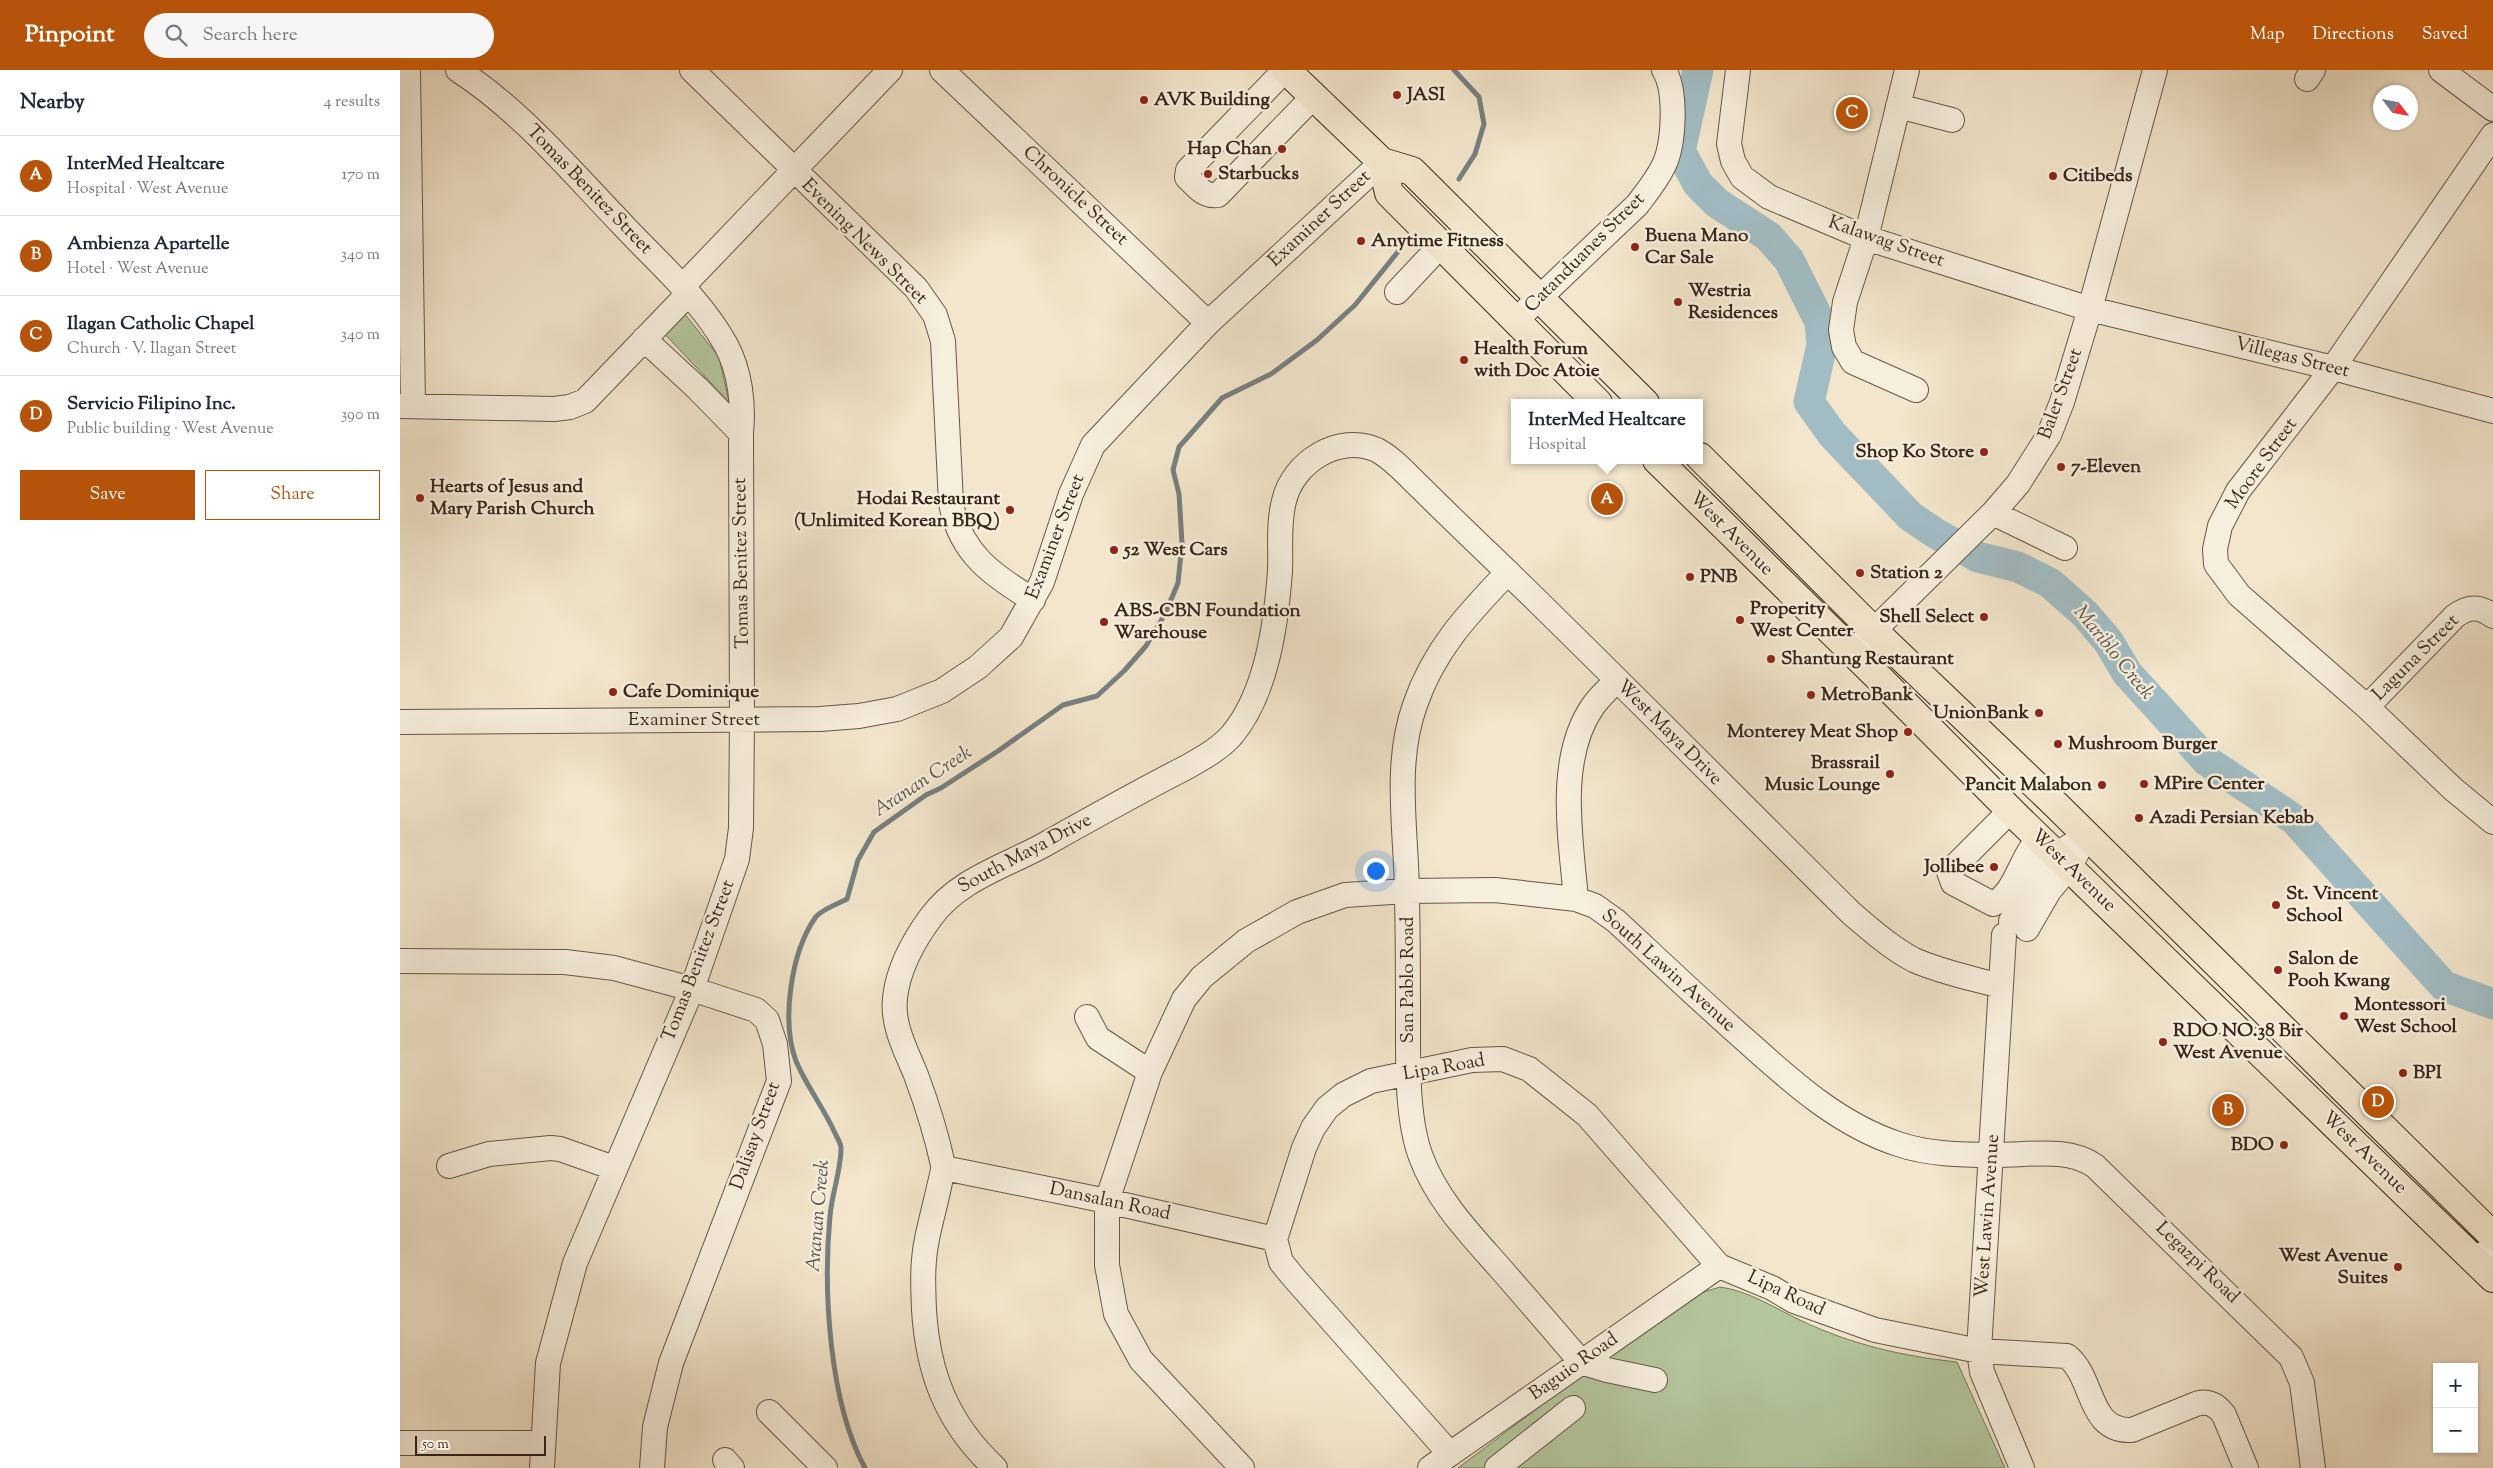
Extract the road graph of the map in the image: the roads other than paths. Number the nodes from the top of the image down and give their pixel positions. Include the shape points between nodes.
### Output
1 (408, 70) edge
2 (458, 70) edge
3 (692, 70) edge
4 (890, 70) edge
5 (942, 70) edge
6 (1285, 70) edge
7 (1664, 70) edge
8 (1738, 70) edge
9 (1907, 70) edge
10 (2155, 70) edge
11 (2441, 70) edge
12 (1313, 97) junction
13 (1898, 106) junction
14 (2493, 109) edge
15 (1952, 120) dead end
16 (2493, 135) edge
17 (1382, 162) junction
18 (793, 171) junction
19 (1866, 238) junction
20 (1440, 246) junction
21 (685, 291) junction
22 (1397, 292) dead end
23 (1539, 298) junction
24 (2090, 309) junction
25 (1516, 322) junction
26 (1208, 323) junction
27 (644, 339) junction
28 (2334, 368) junction
29 (1916, 390) dead end
30 (1594, 399) edge
31 (1641, 399) edge
32 (407, 406) edge
33 (2493, 411) edge
34 (741, 433) junction
35 (1360, 445) joint
36 (1703, 460) edge
37 (1660, 464) edge
38 (1993, 513) junction
39 (2065, 548) dead end
40 (1508, 572) junction
41 (1033, 600) junction
42 (2493, 616) edge
43 (1872, 629) junction
44 (1852, 652) junction
45 (1616, 680) junction
46 (2367, 707) junction
47 (742, 720) junction
48 (400, 722) edge
49 (2011, 810) junction
50 (2493, 822) edge
51 (2087, 836) junction
52 (2055, 853) junction
53 (1407, 891) junction
54 (1576, 898) junction
55 (400, 961) edge
56 (2000, 986) junction
57 (692, 989) junction
58 (2257, 1003) junction
59 (1087, 1018) dead end
60 (2234, 1027) junction
61 (1150, 1072) junction
62 (1408, 1074) junction
63 (1992, 1155) junction
64 (449, 1166) dead end
65 (614, 1168) junction
66 (944, 1168) junction
67 (1107, 1200) junction
68 (2493, 1236) edge
69 (1275, 1240) junction
70 (2483, 1254) edge
71 (1718, 1266) junction
72 (2493, 1278) edge
73 (1979, 1350) junction
74 (1581, 1362) junction
75 (1655, 1380) dead end
76 (1573, 1408) dead end
77 (770, 1412) dead end
78 (400, 1443) edge
79 (542, 1443) junction
80 (1450, 1454) junction
81 (542, 1468) edge
82 (652, 1468) edge
83 (824, 1468) edge
84 (994, 1468) edge
85 (1242, 1468) edge
86 (1430, 1468) edge
87 (1497, 1468) edge
88 (2022, 1468) edge
89 (2246, 1468) edge
90 (2313, 1468) edge

1 - 32 street
2 - 21 street, Tomas Benitez Street via 519,117
3 - 18 street, Evening News Street
4 - 18 street
5 - 26 street, Chronicle Street
6 - 12 main road
6 - 12 street via 1188,170 1187,177 1203,193 1218,196
7 - 23 street, Catanduanes Street via 1673,92 1673,122 1665,164 1637,205
8 - 19 street, Kalawag Street via 1729,144 1733,161 1742,177 1769,198
9 - 13 street
10 - 24 street, Baler Street
11 - 14 street
12 - 17 main road
13 - 15 street
13 - 19 street
16 - 28 street, Moore Street
17 - 20 main road via 1389,193
17 - 23 main road via 1412,171
17 - 26 street, Examiner Street
18 - 21 street
18 - 41 street, Evening News Street via 916,288 935,315 943,341 954,520 965,545 984,566
19 - 24 street, Kalawag Street
19 - 29 street via 1845,302 1841,330 1844,346 1853,362
20 - 22 street
20 - 25 main road
21 - 27 street
21 - 34 street, Tomas Benitez Street via 727,346 744,410
23 - 25 street, Catanduanes Street
23 - 31 main road
24 - 28 street, Villegas Street
24 - 38 street, Baler Street via 2049,435 2018,484
25 - 30 main road
26 - 41 street, Examiner Street via 1093,445 1071,494
27 - 32 street via 585,401 570,407
27 - 34 street
28 - 33 street, Villegas Street
28 - 46 street, Moore Street via 2238,491 2220,526 2215,549 2216,564 2239,595
34 - 47 street, Tomas Benitez Street
35 - 40 street, West Maya Drive via 1389,458
35 - 66 street, South Maya Drive via 1319,454 1288,488 1280,527 1276,616 1270,647 1250,706 1232,735 1187,767 952,893 922,931 898,984 896,1017
36 - 43 main road, West Avenue
37 - 44 main road, West Avenue
38 - 39 street
38 - 43 street, Baler Street
40 - 45 street, West Maya Drive
40 - 53 street, San Pablo Road via 1446,641 1414,706 1407,736 1404,778
41 - 47 street, Examiner Street via 1011,637 978,667 942,691 898,709 858,716
42 - 46 street, Laguna Street via 2475,607 2455,616
43 - 44 street, Baler Street
43 - 51 main road, West Avenue
44 - 49 main road, West Avenue
45 - 54 street via 1587,716 1570,771 1568,798
45 - 56 street, West Maya Drive via 1877,936 1913,959
46 - 50 street, Moore Street via 2453,789
47 - 48 street, Examiner Street
47 - 57 street, Tomas Benitez Street via 742,828 737,859
49 - 52 main road, West Avenue
49 - 52 street via 1949,872 1953,883 1993,904 2003,899 2032,845
51 - 52 street, West Lawin Avenue
51 - 58 main road, West Avenue
52 - 56 street, West Lawin Avenue via 2033,882
52 - 60 main road, West Avenue
53 - 54 street, South Lawin Avenue via 1495,890
53 - 61 street, South Lawin Avenue via 1345,895 1297,912 1246,941 1202,977 1184,999
53 - 62 street, San Pablo Road
54 - 63 street, South Lawin Avenue via 1596,906 1616,920 1798,1088 1833,1112 1862,1129 1899,1144 1948,1153
55 - 57 street, Dalisay Street via 565,962 614,968
56 - 63 street, West Lawin Avenue
57 - 65 street, Tomas Benitez Street
57 - 82 street, Dalisay Street via 756,1010 767,1020 775,1044 779,1081 671,1362 655,1427
58 - 60 main road
58 - 68 main road, West Avenue
59 - 61 street via 1098,1038
60 - 70 main road, West Avenue
61 - 67 street, South Lawin Avenue
62 - 69 street, Lipa Road via 1356,1087 1327,1108 1304,1148
62 - 71 street, Lipa Road via 1486,1058 1516,1062 1529,1069 1587,1115
62 - 74 street, San Pablo Road via 1420,1155 1437,1190 1461,1224
63 - 73 street, West Lawin Avenue
63 - 90 street, Legazpi Road via 2077,1157 2086,1159 2104,1173 2291,1357 2302,1382
64 - 65 street via 489,1154 551,1148
65 - 79 street, Tomas Benitez Street via 575,1263 550,1354
66 - 67 street, Dansalan Road
66 - 84 street via 922,1274 926,1337 934,1375 949,1412
67 - 69 street, Dansalan Road
67 - 85 street, South Lawin Avenue via 1107,1265 1116,1314 1125,1335 1140,1360
69 - 80 street via 1281,1262 1294,1279
70 - 72 main road, West Avenue
71 - 73 street, Lipa Road via 1849,1322
71 - 74 street, Baguio Road
73 - 88 street, West Lawin Avenue via 1982,1372
73 - 89 street, Lipa Road via 2067,1356 2102,1419 2122,1430 2132,1430 2203,1401 2210,1403 2224,1415
74 - 75 street
74 - 80 street, Baguio Road
76 - 87 street
77 - 83 street
78 - 79 street
79 - 81 street, Tomas Benitez Street
80 - 86 street, Baguio Road

